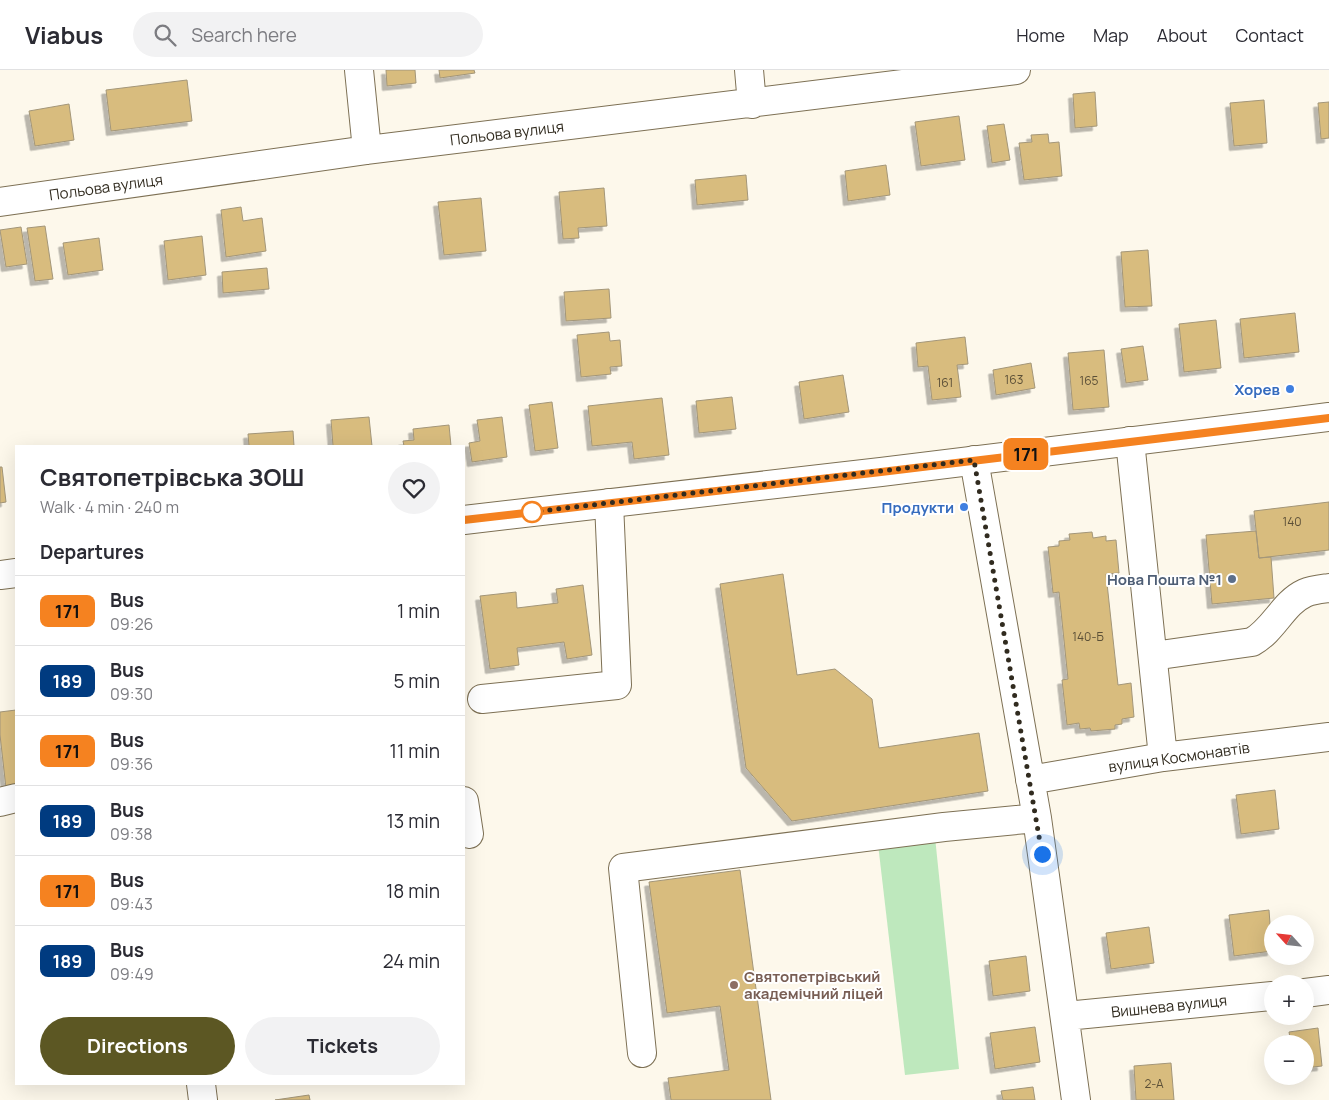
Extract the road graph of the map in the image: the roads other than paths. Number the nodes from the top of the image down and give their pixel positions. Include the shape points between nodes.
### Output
1 (359, 70) edge
2 (748, 70) edge
3 (1016, 70) edge
4 (752, 104) junction
5 (367, 150) junction
6 (0, 202) edge
7 (1329, 418) edge
8 (1130, 441) junction
9 (974, 460) junction
10 (609, 503) junction
11 (465, 520) edge
12 (15, 573) edge
13 (0, 575) edge
14 (1329, 588) edge
15 (1153, 656) junction
16 (482, 699) dead end
17 (1329, 737) edge
18 (1163, 757) junction
19 (1030, 780) junction
20 (15, 798) edge
21 (0, 802) edge
22 (465, 808) edge
23 (1037, 818) junction
24 (469, 834) dead end
25 (1329, 990) edge
26 (1314, 992) edge
27 (1264, 997) edge
28 (1066, 1016) junction
29 (642, 1053) dead end
30 (201, 1085) edge
31 (203, 1100) edge
32 (1076, 1100) edge

1 - 5 street
2 - 4 street
3 - 4 street, Польова вулиця
4 - 5 street, Польова вулиця
5 - 6 street, Польова вулиця
7 - 8 street
8 - 9 street
8 - 15 street
9 - 10 street
9 - 19 street
10 - 11 street
10 - 16 street via 617,685
12 - 13 street
14 - 15 street via 1305,593 1264,635 1252,642
15 - 18 street
17 - 18 street, вулиця Космонавтів
18 - 19 street, вулиця Космонавтів
19 - 23 street
20 - 21 street
22 - 24 street
23 - 28 street
23 - 29 street via 944,826 624,868
25 - 26 street
27 - 28 street, Вишнева вулиця
28 - 32 street
30 - 31 street

